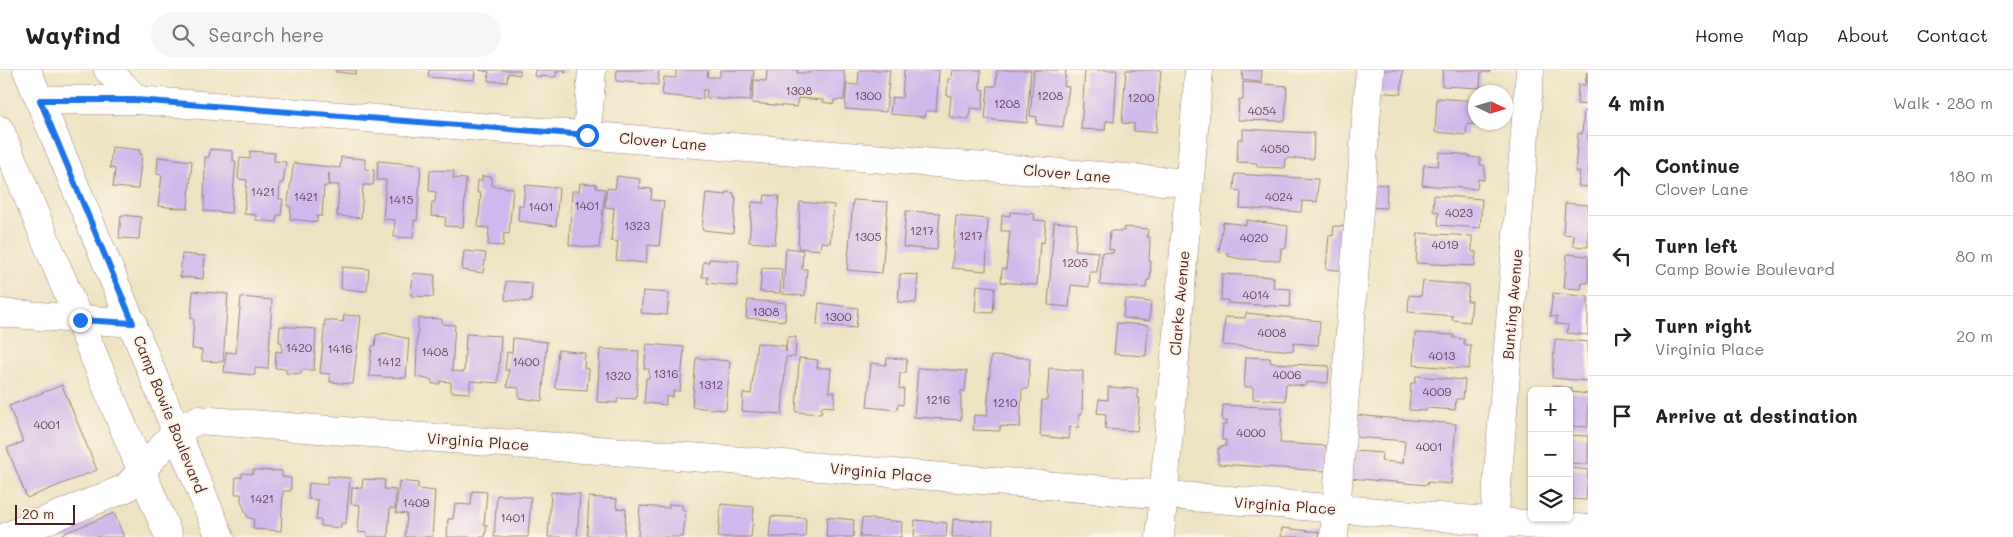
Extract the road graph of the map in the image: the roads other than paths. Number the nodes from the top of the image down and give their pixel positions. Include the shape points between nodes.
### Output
1 (27, 70) edge
2 (108, 70) edge
3 (592, 70) edge
4 (1198, 70) edge
5 (1370, 70) edge
6 (1530, 70) edge
7 (40, 100) junction
8 (136, 100) junction
9 (0, 130) edge
10 (587, 135) junction
11 (1189, 183) junction
12 (0, 313) edge
13 (80, 320) junction
14 (133, 323) junction
15 (176, 430) junction
16 (142, 470) junction
17 (1164, 495) junction
18 (1336, 509) junction
19 (1494, 529) edge
20 (1588, 529) edge
21 (32, 532) edge
22 (5, 537) edge
23 (169, 537) edge
24 (220, 537) edge
25 (1160, 537) edge
26 (1334, 537) edge

1 - 7 street, Camp Bowie Boulevard
2 - 8 street
3 - 10 street
4 - 11 street, Clarke Avenue
5 - 18 street
6 - 19 street, Bunting Avenue
7 - 8 street, Clover Lane
7 - 14 street, Camp Bowie Boulevard
8 - 10 street, Clover Lane
9 - 13 street
10 - 11 street, Clover Lane
11 - 17 street, Clarke Avenue
12 - 13 street
13 - 14 street
13 - 16 street
14 - 15 street, Camp Bowie Boulevard
15 - 16 street
15 - 17 street, Virginia Place via 198,420
15 - 24 street, Camp Bowie Boulevard
16 - 21 street via 126,488
16 - 23 street
17 - 18 street, Virginia Place
17 - 25 street, Clarke Avenue
18 - 19 street, Virginia Place
18 - 26 street
19 - 20 street, Virginia Place
21 - 22 street

